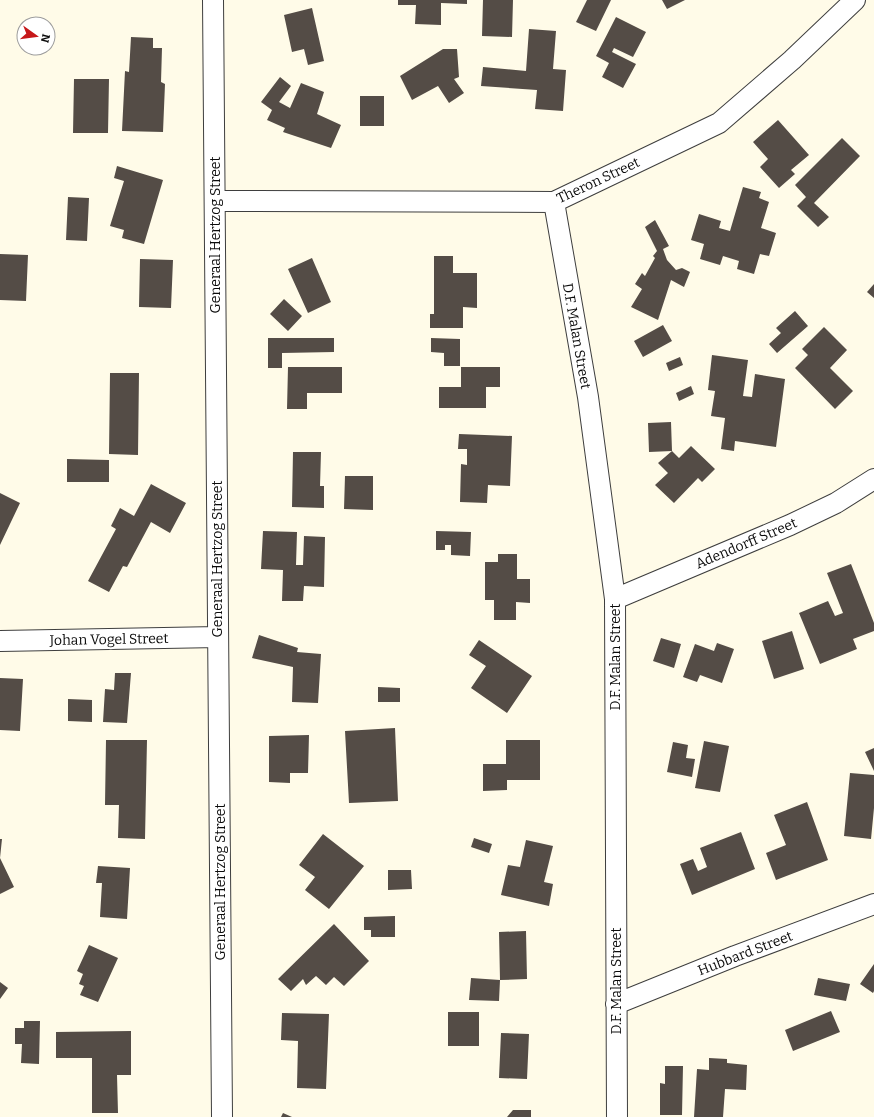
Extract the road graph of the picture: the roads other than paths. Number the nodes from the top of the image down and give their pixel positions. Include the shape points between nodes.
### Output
1 (213, 0) edge
2 (854, 0) edge
3 (215, 201) junction
4 (554, 202) junction
5 (874, 479) edge
6 (615, 599) junction
7 (218, 637) junction
8 (0, 641) edge
9 (874, 904) edge
10 (616, 1004) junction
11 (222, 1117) edge
12 (617, 1117) edge

1 - 3 street, Generaal Hertzog Street
2 - 4 street, Theron Street via 792,60 719,123
3 - 4 street, Theron Street
3 - 7 street, Generaal Hertzog Street
4 - 6 street, D.F. Malan Street via 588,397
5 - 6 street, Adendorff Street via 836,503 790,525
6 - 10 street, D.F. Malan Street
7 - 8 street, Johan Vogel Street
7 - 11 street, Generaal Hertzog Street
9 - 10 street, Hubbard Street via 734,956
10 - 12 street, D.F. Malan Street

